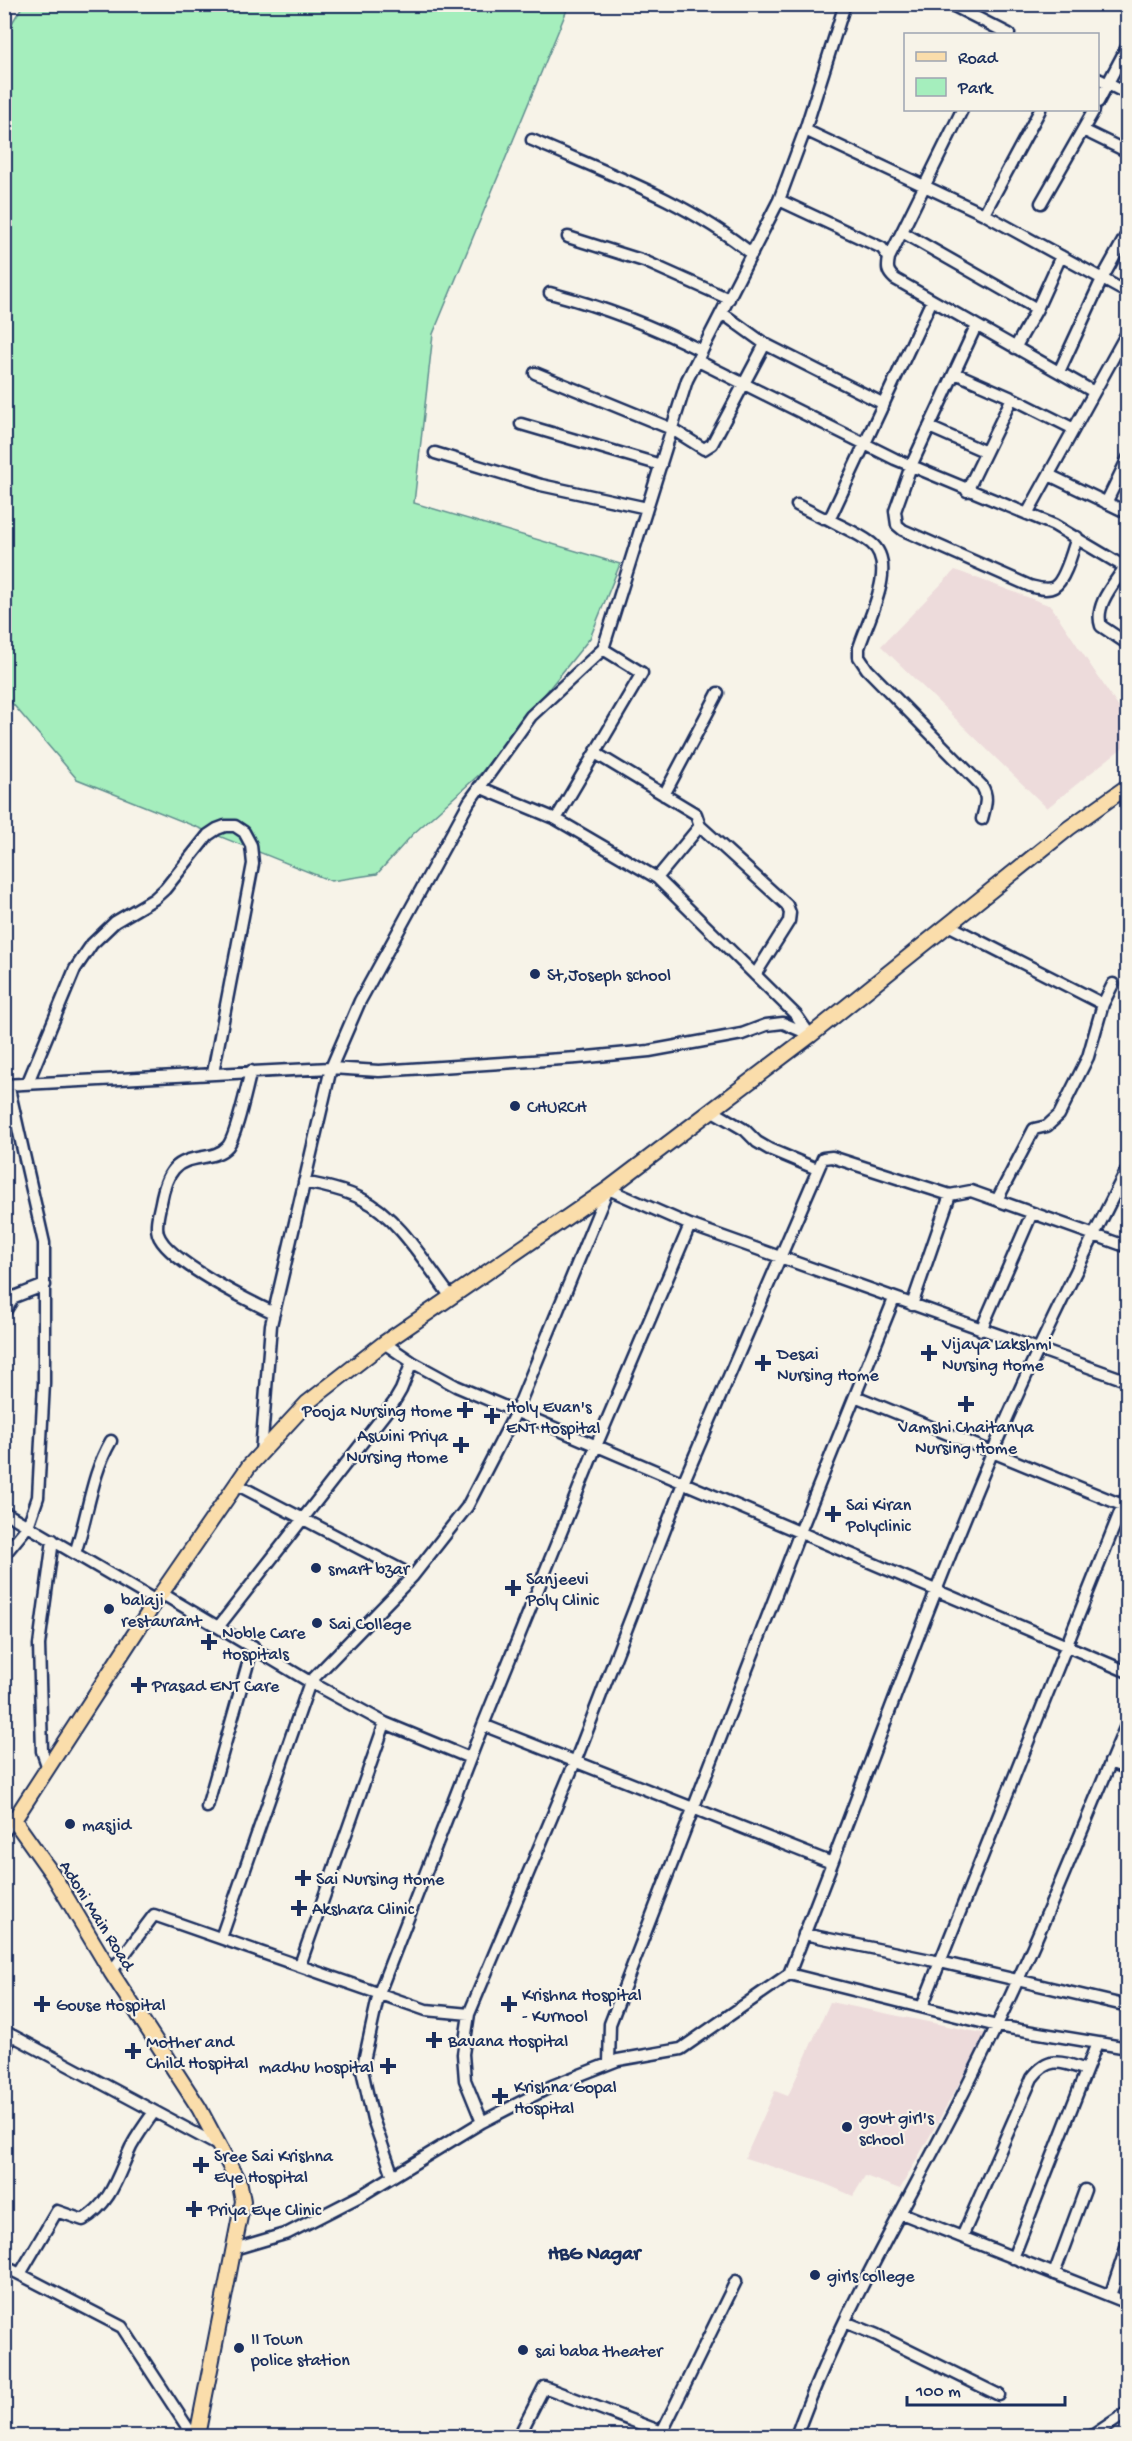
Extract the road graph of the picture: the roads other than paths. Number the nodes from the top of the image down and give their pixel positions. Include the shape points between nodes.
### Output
1 (845, 4) edge
2 (950, 4) edge
3 (1003, 33) edge
4 (1128, 45) edge
5 (1102, 82) edge
6 (1128, 94) edge
7 (1099, 97) edge
8 (962, 111) edge
9 (1039, 111) edge
10 (1093, 111) edge
11 (805, 130) junction
12 (1083, 130) junction
13 (531, 140) dead end
14 (1128, 153) edge
15 (925, 186) junction
16 (779, 200) junction
17 (1041, 203) dead end
18 (984, 214) junction
19 (1128, 231) edge
20 (903, 232) junction
21 (567, 237) dead end
22 (752, 254) junction
23 (1061, 256) junction
24 (890, 258) junction
25 (1102, 279) junction
26 (550, 293) dead end
27 (1128, 293) edge
28 (729, 299) junction
29 (932, 300) junction
30 (1037, 309) junction
31 (722, 314) junction
32 (976, 326) junction
33 (1128, 331) edge
34 (765, 344) junction
35 (1124, 347) edge
36 (1015, 348) junction
37 (700, 356) junction
38 (1059, 372) junction
39 (535, 373) dead end
40 (956, 373) junction
41 (744, 382) junction
42 (1094, 392) junction
43 (1012, 398) junction
44 (884, 405) junction
45 (521, 424) dead end
46 (929, 427) junction
47 (672, 429) junction
48 (1074, 429) junction
49 (864, 443) junction
50 (986, 452) junction
51 (435, 453) dead end
52 (1128, 458) edge
53 (661, 465) junction
54 (910, 466) junction
55 (1049, 475) junction
56 (967, 491) junction
57 (1106, 503) junction
58 (797, 505) dead end
59 (647, 508) junction
60 (1128, 513) edge
61 (1027, 514) junction
62 (826, 519) junction
63 (1077, 537) junction
64 (1126, 568) edge
65 (1128, 644) edge
66 (603, 649) junction
67 (718, 693) dead end
68 (595, 753) junction
69 (1128, 786) edge
70 (480, 787) junction
71 (664, 795) junction
72 (556, 819) junction
73 (982, 819) dead end
74 (700, 826) junction
75 (657, 878) junction
76 (948, 925) junction
77 (755, 975) junction
78 (1113, 984) dead end
79 (1103, 1004) junction
80 (811, 1035) junction
81 (331, 1068) junction
82 (250, 1071) junction
83 (213, 1073) junction
84 (28, 1082) junction
85 (6, 1085) edge
86 (711, 1110) junction
87 (1128, 1167) edge
88 (818, 1169) junction
89 (304, 1182) junction
90 (608, 1189) junction
91 (950, 1195) junction
92 (997, 1200) junction
93 (1032, 1213) junction
94 (690, 1225) junction
95 (1094, 1236) junction
96 (1128, 1247) edge
97 (779, 1256) junction
98 (45, 1285) junction
99 (451, 1297) junction
100 (894, 1299) junction
101 (912, 1305) junction
102 (4, 1313) edge
103 (274, 1313) junction
104 (981, 1330) junction
105 (384, 1343) junction
106 (1037, 1350) junction
107 (412, 1362) junction
108 (1128, 1381) edge
109 (855, 1396) junction
110 (516, 1412) junction
111 (111, 1441) dead end
112 (596, 1446) junction
113 (261, 1453) junction
114 (992, 1453) junction
115 (683, 1482) junction
116 (236, 1484) junction
117 (1128, 1492) edge
118 (1125, 1506) edge
119 (4, 1512) edge
120 (303, 1519) junction
121 (28, 1526) junction
122 (800, 1532) junction
123 (53, 1540) junction
124 (75, 1553) junction
125 (4, 1555) edge
126 (413, 1576) junction
127 (936, 1590) junction
128 (158, 1597) junction
129 (219, 1626) junction
130 (1066, 1645) junction
131 (253, 1646) junction
132 (1128, 1672) edge
133 (310, 1682) junction
134 (1128, 1721) edge
135 (385, 1723) junction
136 (483, 1725) junction
137 (470, 1758) junction
138 (575, 1761) junction
139 (1110, 1762) junction
140 (48, 1768) junction
141 (1128, 1769) edge
142 (207, 1807) dead end
143 (693, 1808) junction
144 (8, 1826) edge
145 (832, 1863) junction
146 (804, 1934) junction
147 (220, 1938) junction
148 (940, 1963) junction
149 (300, 1965) junction
150 (111, 1972) junction
151 (789, 1974) junction
152 (1017, 1980) junction
153 (379, 1993) junction
154 (1128, 2006) edge
155 (922, 2007) junction
156 (469, 2014) junction
157 (998, 2026) junction
158 (7, 2032) edge
159 (1097, 2043) junction
160 (1128, 2048) edge
161 (4, 2060) edge
162 (609, 2063) junction
163 (1086, 2070) junction
164 (154, 2112) junction
165 (482, 2122) junction
166 (220, 2147) junction
167 (393, 2176) junction
168 (1085, 2190) dead end
169 (901, 2213) junction
170 (962, 2237) junction
171 (1128, 2242) edge
172 (234, 2249) junction
173 (1013, 2258) junction
174 (4, 2266) edge
175 (20, 2274) junction
176 (1054, 2274) junction
177 (736, 2281) dead end
178 (1110, 2296) junction
179 (1128, 2303) edge
180 (845, 2322) junction
181 (999, 2395) dead end
182 (1128, 2412) edge
183 (661, 2434) edge
184 (195, 2436) edge
185 (519, 2436) edge
186 (796, 2436) edge
187 (1092, 2436) edge

1 - 11 street
2 - 3 street
4 - 5 street
5 - 6 street
5 - 7 street
8 - 15 street
9 - 18 street
10 - 12 street
11 - 15 street
11 - 16 street
12 - 14 street
12 - 17 street
13 - 22 street via 689,210
15 - 18 street
15 - 20 street
16 - 22 street
16 - 24 street via 882,248
18 - 23 street
19 - 25 street
20 - 24 street
20 - 30 street
21 - 28 street via 644,261
22 - 28 street
23 - 25 street
23 - 30 street
24 - 29 street via 889,273
25 - 27 street
25 - 38 street
26 - 37 street via 638,321
28 - 31 street
29 - 32 street
29 - 44 street
30 - 36 street
31 - 34 street
31 - 37 street
32 - 36 street
32 - 40 street
33 - 35 street
34 - 41 street
34 - 44 street
35 - 42 street
36 - 38 street
37 - 41 street
37 - 47 street via 687,381
38 - 42 street
39 - 47 street
40 - 43 street
40 - 46 street
41 - 47 street via 708,448 699,447
41 - 49 street
42 - 48 street
43 - 48 street
43 - 50 street
44 - 49 street
45 - 53 street
46 - 50 street
46 - 54 street
47 - 53 street
48 - 55 street
49 - 54 street
49 - 62 street via 832,514
50 - 56 street
51 - 59 street via 541,485
52 - 57 street
53 - 59 street
54 - 56 street
54 - 63 street via 895,511 897,525 1030,586 1045,589 1061,580
55 - 57 street
55 - 61 street
56 - 61 street
57 - 60 street
58 - 62 street
59 - 66 street
61 - 63 street
62 - 73 street via 872,544 882,564 883,579 859,648 860,657 867,669 982,786 986,793
63 - 64 street
64 - 65 street via 1100,606 1099,615 1101,626
66 - 68 street via 642,673
66 - 70 street via 531,716
67 - 71 street
68 - 71 street
68 - 72 street
69 - 76 main road, Adoni Main Road
70 - 72 street
70 - 81 street via 360,1000
71 - 74 street via 696,814
72 - 75 street
74 - 75 street
74 - 77 street via 773,891 790,913 789,921
75 - 77 street
76 - 79 street
76 - 80 main road, Adoni Main Road
77 - 80 street
78 - 79 street
79 - 92 street via 1089,1057 1059,1115 1047,1126 1034,1130
80 - 81 street via 783,1023 649,1051 379,1071
80 - 86 main road, Adoni Main Road
81 - 82 street
81 - 89 street
82 - 83 street
82 - 103 street via 231,1141 217,1155 176,1166 169,1175 157,1225 159,1236 170,1250 223,1288
83 - 84 street
83 - 84 street via 253,864 251,845 244,832 235,826 225,826 208,835 165,889 115,922 92,944 75,969
84 - 85 street
85 - 98 street via 44,1243
86 - 88 street via 769,1149
86 - 90 main road, Adoni Main Road
87 - 95 street
88 - 91 street via 823,1158 832,1157
88 - 97 street
89 - 99 street via 363,1199 394,1223
89 - 103 street
90 - 94 street
90 - 99 main road, Adoni Main Road
90 - 110 street
91 - 92 street via 971,1191
91 - 101 street
92 - 93 street
93 - 95 street
93 - 104 street
94 - 97 street
94 - 112 street
95 - 96 street
95 - 106 street
97 - 100 street
97 - 115 street
98 - 102 street via 14,1297
98 - 121 street via 40,1483
99 - 105 main road, Adoni Main Road
100 - 101 street
100 - 109 street
101 - 104 street
103 - 113 street
104 - 106 street
105 - 107 street
105 - 113 main road, Adoni Main Road via 307,1403
106 - 108 street
106 - 114 street
107 - 110 street
107 - 120 street via 394,1402
109 - 114 street
109 - 122 street
110 - 112 street
110 - 126 street via 466,1507
111 - 124 street via 101,1458
112 - 115 street
112 - 136 street
113 - 116 main road, Adoni Main Road
114 - 118 street
114 - 127 street
115 - 122 street
115 - 138 street
116 - 120 street
116 - 128 main road, Adoni Main Road
117 - 118 street
118 - 130 street
119 - 121 street
120 - 126 street
120 - 129 street
121 - 123 street
121 - 125 street
122 - 127 street
122 - 143 street
123 - 124 street
123 - 140 street via 39,1645 42,1751
124 - 128 street
126 - 133 street
127 - 130 street
127 - 145 street
128 - 129 street
128 - 140 main road, Adoni Main Road
129 - 131 street
130 - 132 street
130 - 148 street
131 - 133 street
131 - 142 street
133 - 135 street
133 - 147 street
134 - 139 street
135 - 137 street
135 - 149 street
136 - 137 street
136 - 138 street
137 - 153 street
138 - 143 street
138 - 156 street
139 - 141 street
139 - 152 street
140 - 144 main road, Adoni Main Road
143 - 145 street
143 - 162 street via 610,2024
144 - 150 main road, Adoni Main Road via 53,1875
145 - 146 street
146 - 148 street
146 - 151 street
147 - 149 street
147 - 150 street via 154,1915
148 - 152 street
148 - 155 street
149 - 153 street
150 - 166 main road, Adoni Main Road
151 - 155 street
151 - 162 street via 681,2049
152 - 154 street
152 - 157 street
153 - 156 street via 426,2010
153 - 167 street via 362,2070
155 - 157 street
156 - 165 street via 465,2080
157 - 159 street
157 - 169 street
158 - 161 street
158 - 164 street
159 - 160 street
159 - 163 street
162 - 165 street via 552,2086
163 - 170 street via 1062,2062 1048,2063 1032,2078
163 - 173 street
164 - 166 street
164 - 175 street via 100,2209 83,2220 57,2211
165 - 167 street
166 - 172 main road, Adoni Main Road via 240,2185 243,2201
167 - 172 street via 288,2233
168 - 176 street
169 - 170 street
169 - 180 street
170 - 173 street
171 - 178 street
172 - 184 main road, Adoni Main Road
173 - 176 street
174 - 175 street
175 - 184 street via 122,2327
176 - 178 street
177 - 183 street
178 - 179 street
180 - 181 street
180 - 186 street
182 - 187 street
183 - 185 street via 544,2387

